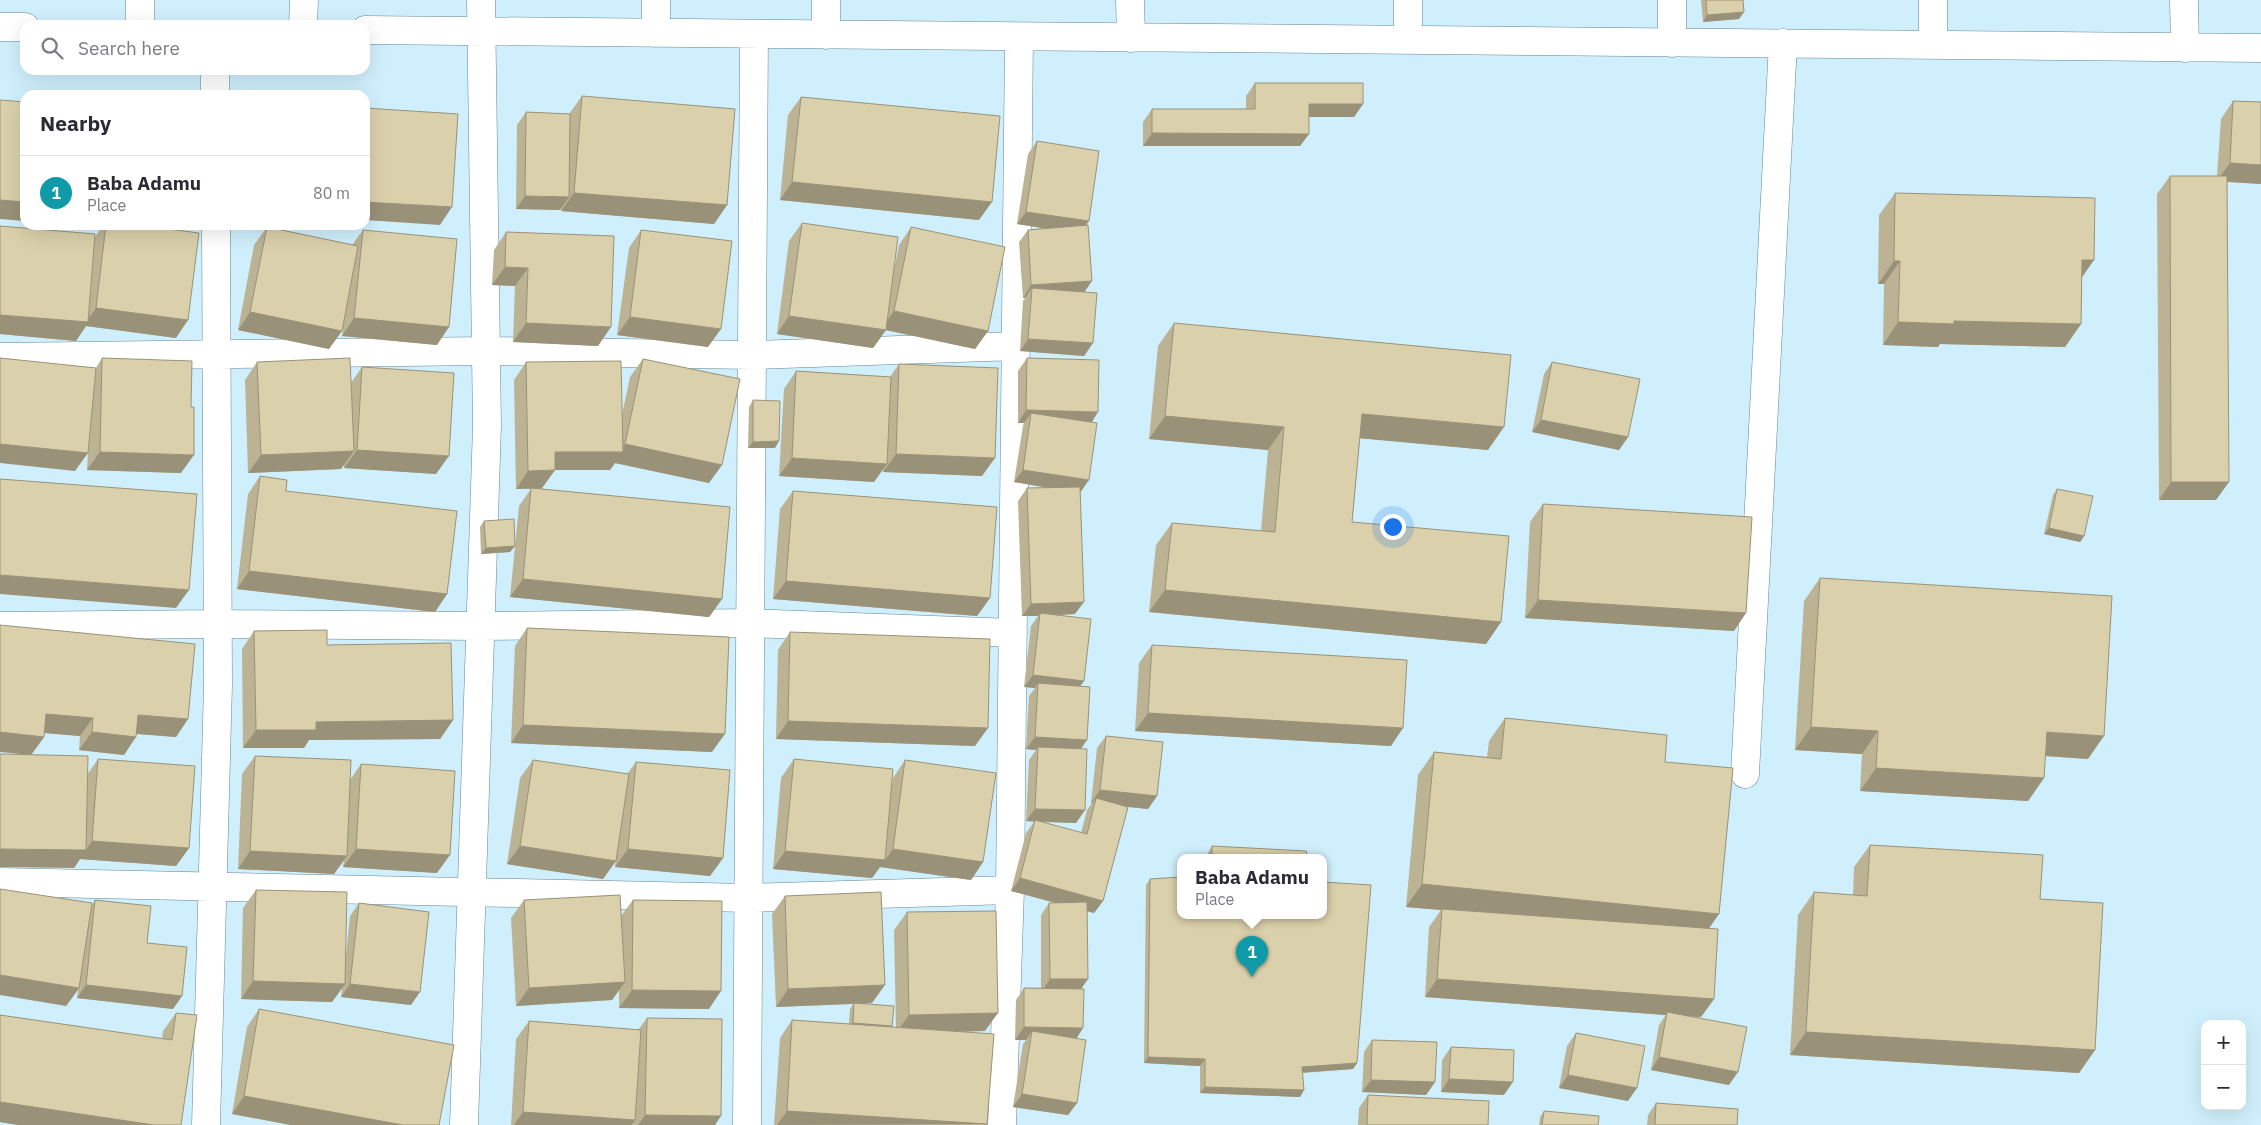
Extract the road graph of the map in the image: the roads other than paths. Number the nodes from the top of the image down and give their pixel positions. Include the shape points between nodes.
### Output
1 (140, 0) edge
2 (304, 0) edge
3 (480, 0) edge
4 (656, 0) edge
5 (826, 0) edge
6 (1130, 0) edge
7 (1408, 0) edge
8 (1672, 0) edge
9 (1933, 0) edge
10 (2184, 0) edge
11 (140, 20) edge
12 (304, 20) edge
13 (0, 27) edge
14 (20, 27) edge
15 (370, 30) edge
16 (480, 31) junction
17 (656, 33) junction
18 (754, 34) junction
19 (826, 35) junction
20 (1019, 36) junction
21 (1131, 38) junction
22 (1408, 40) junction
23 (1672, 43) junction
24 (1784, 43) junction
25 (1933, 45) junction
26 (2185, 48) junction
27 (2261, 48) edge
28 (215, 75) edge
29 (215, 90) edge
30 (216, 230) edge
31 (1016, 346) junction
32 (486, 351) junction
33 (216, 355) junction
34 (752, 355) junction
35 (0, 357) edge
36 (751, 623) junction
37 (218, 624) junction
38 (0, 626) edge
39 (480, 626) junction
40 (1013, 633) junction
41 (1745, 774) dead end
42 (0, 882) edge
43 (213, 886) junction
44 (1010, 890) junction
45 (471, 894) junction
46 (749, 898) junction
47 (206, 1125) edge
48 (464, 1125) edge
49 (747, 1125) edge
50 (1002, 1125) edge

1 - 11 street
2 - 12 street
3 - 16 street
4 - 17 street
5 - 19 street
6 - 21 street
7 - 22 street
8 - 23 street
9 - 25 street
10 - 26 street
13 - 14 street
15 - 16 street
16 - 17 street
16 - 32 street
17 - 18 street
18 - 19 street
18 - 34 street
19 - 20 street
20 - 21 street
20 - 31 street
21 - 22 street
22 - 23 street
23 - 24 street
24 - 25 street
24 - 41 street
25 - 26 street
26 - 27 street
28 - 29 street
30 - 33 street
31 - 34 street
31 - 40 street
32 - 33 street
32 - 34 street
32 - 39 street via 487,426
33 - 35 street
33 - 37 street
34 - 36 street
36 - 39 street
36 - 40 street
36 - 46 street
37 - 38 street
37 - 39 street
37 - 43 street
39 - 45 street
40 - 44 street
42 - 43 street
43 - 45 street
43 - 47 street
44 - 46 street
44 - 50 street
45 - 46 street
45 - 48 street
46 - 49 street

